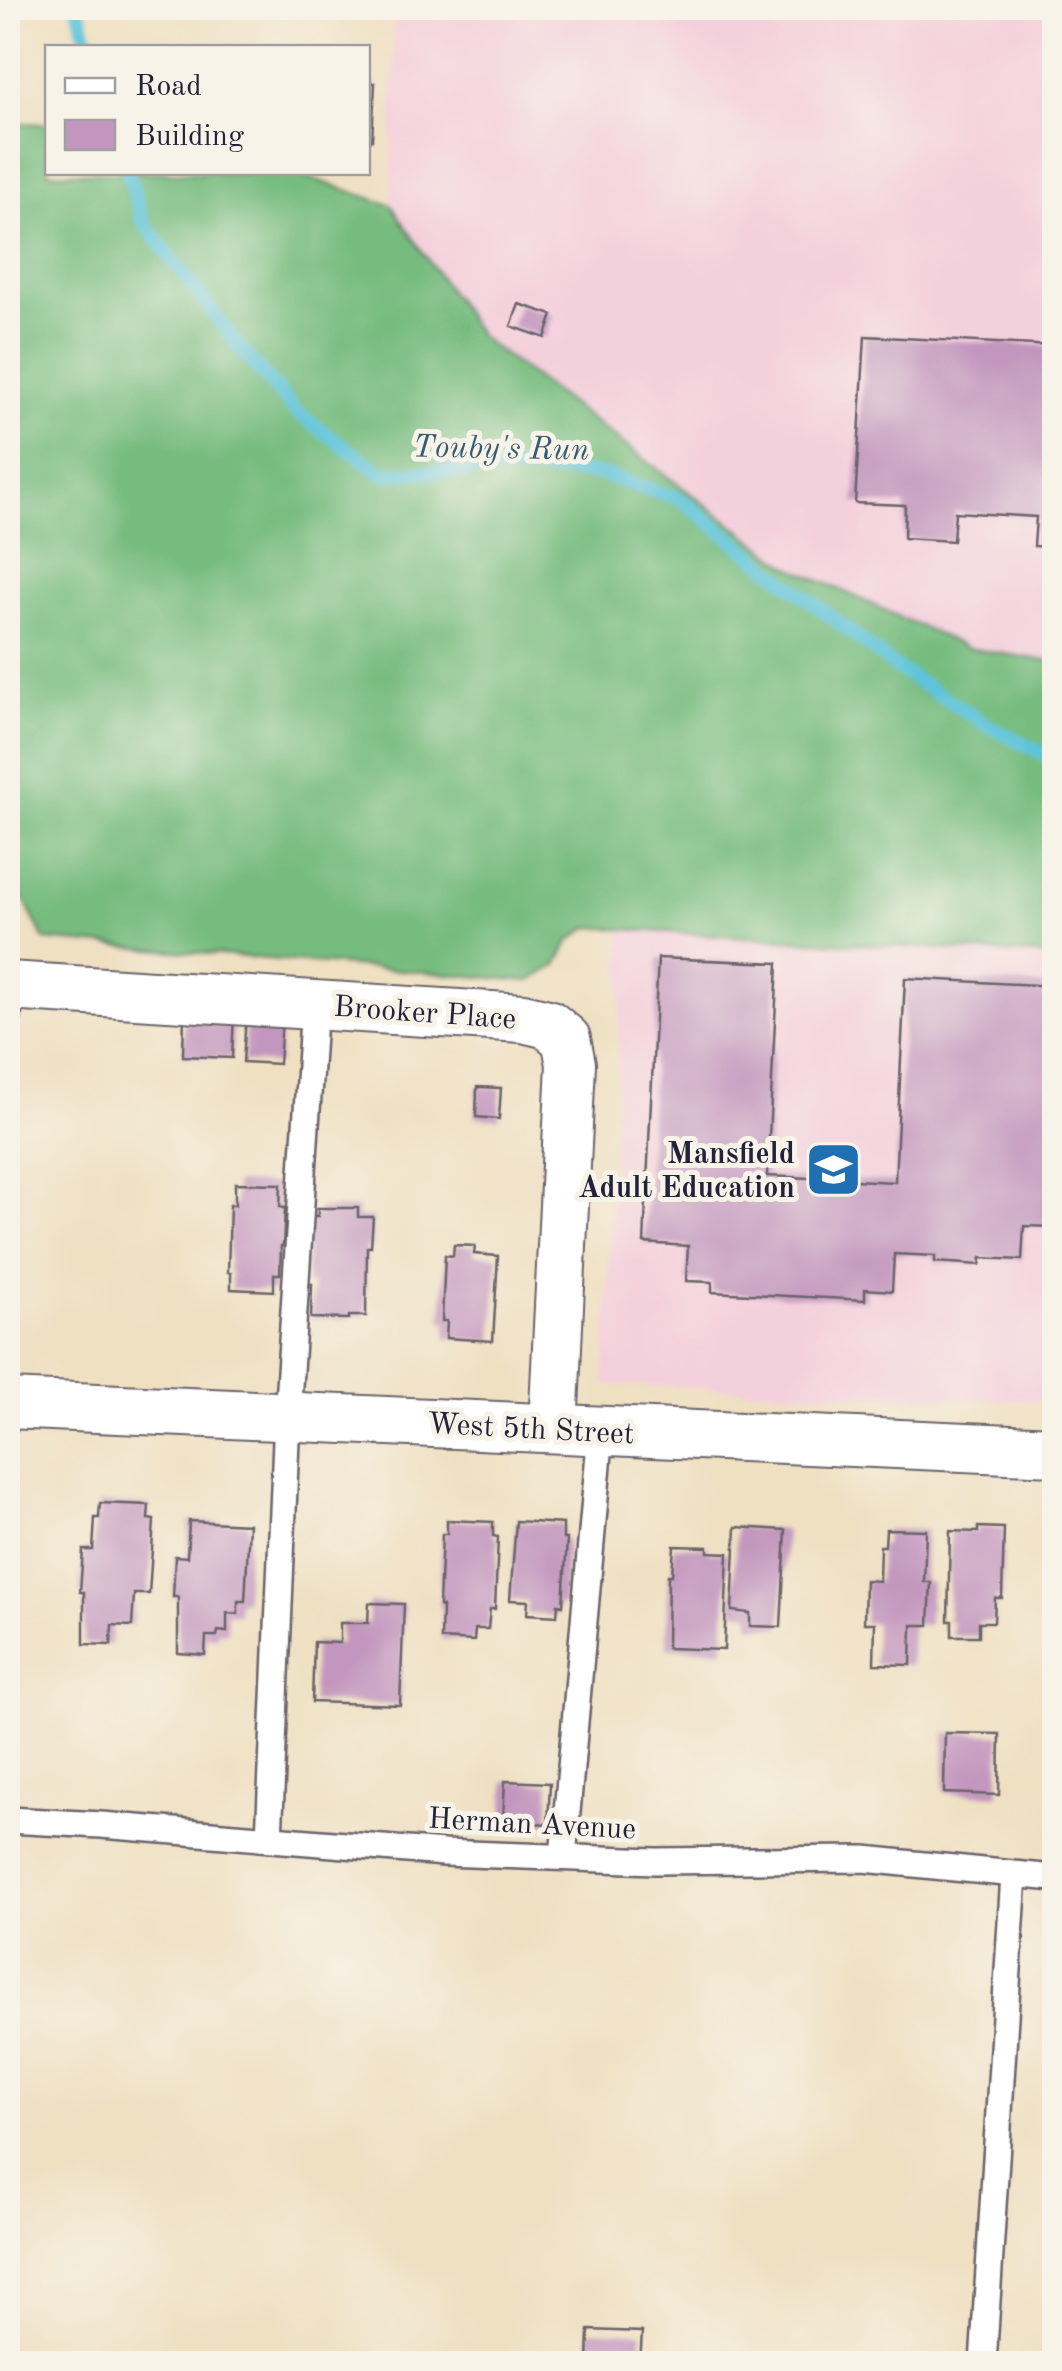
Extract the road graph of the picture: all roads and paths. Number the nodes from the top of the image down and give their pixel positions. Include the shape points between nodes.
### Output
1 (8, 996) edge
2 (314, 1004) junction
3 (8, 1404) edge
4 (287, 1417) junction
5 (553, 1428) junction
6 (601, 1431) junction
7 (1054, 1451) edge
8 (8, 1820) edge
9 (269, 1839) junction
10 (562, 1857) junction
11 (1014, 1876) junction
12 (1054, 1878) edge
13 (982, 2364) edge

1 - 2 street, Brooker Place
2 - 4 lane
2 - 5 street, Brooker Place via 523,1018 548,1024 566,1038
3 - 4 street, West 5th Street
4 - 5 street, West 5th Street
4 - 9 lane
5 - 6 street, West 5th Street
6 - 7 street, West 5th Street
6 - 10 lane
8 - 9 lane, Herman Avenue
9 - 10 lane, Herman Avenue
10 - 11 lane, Herman Avenue via 864,1859
11 - 12 lane, Herman Avenue
11 - 13 lane

